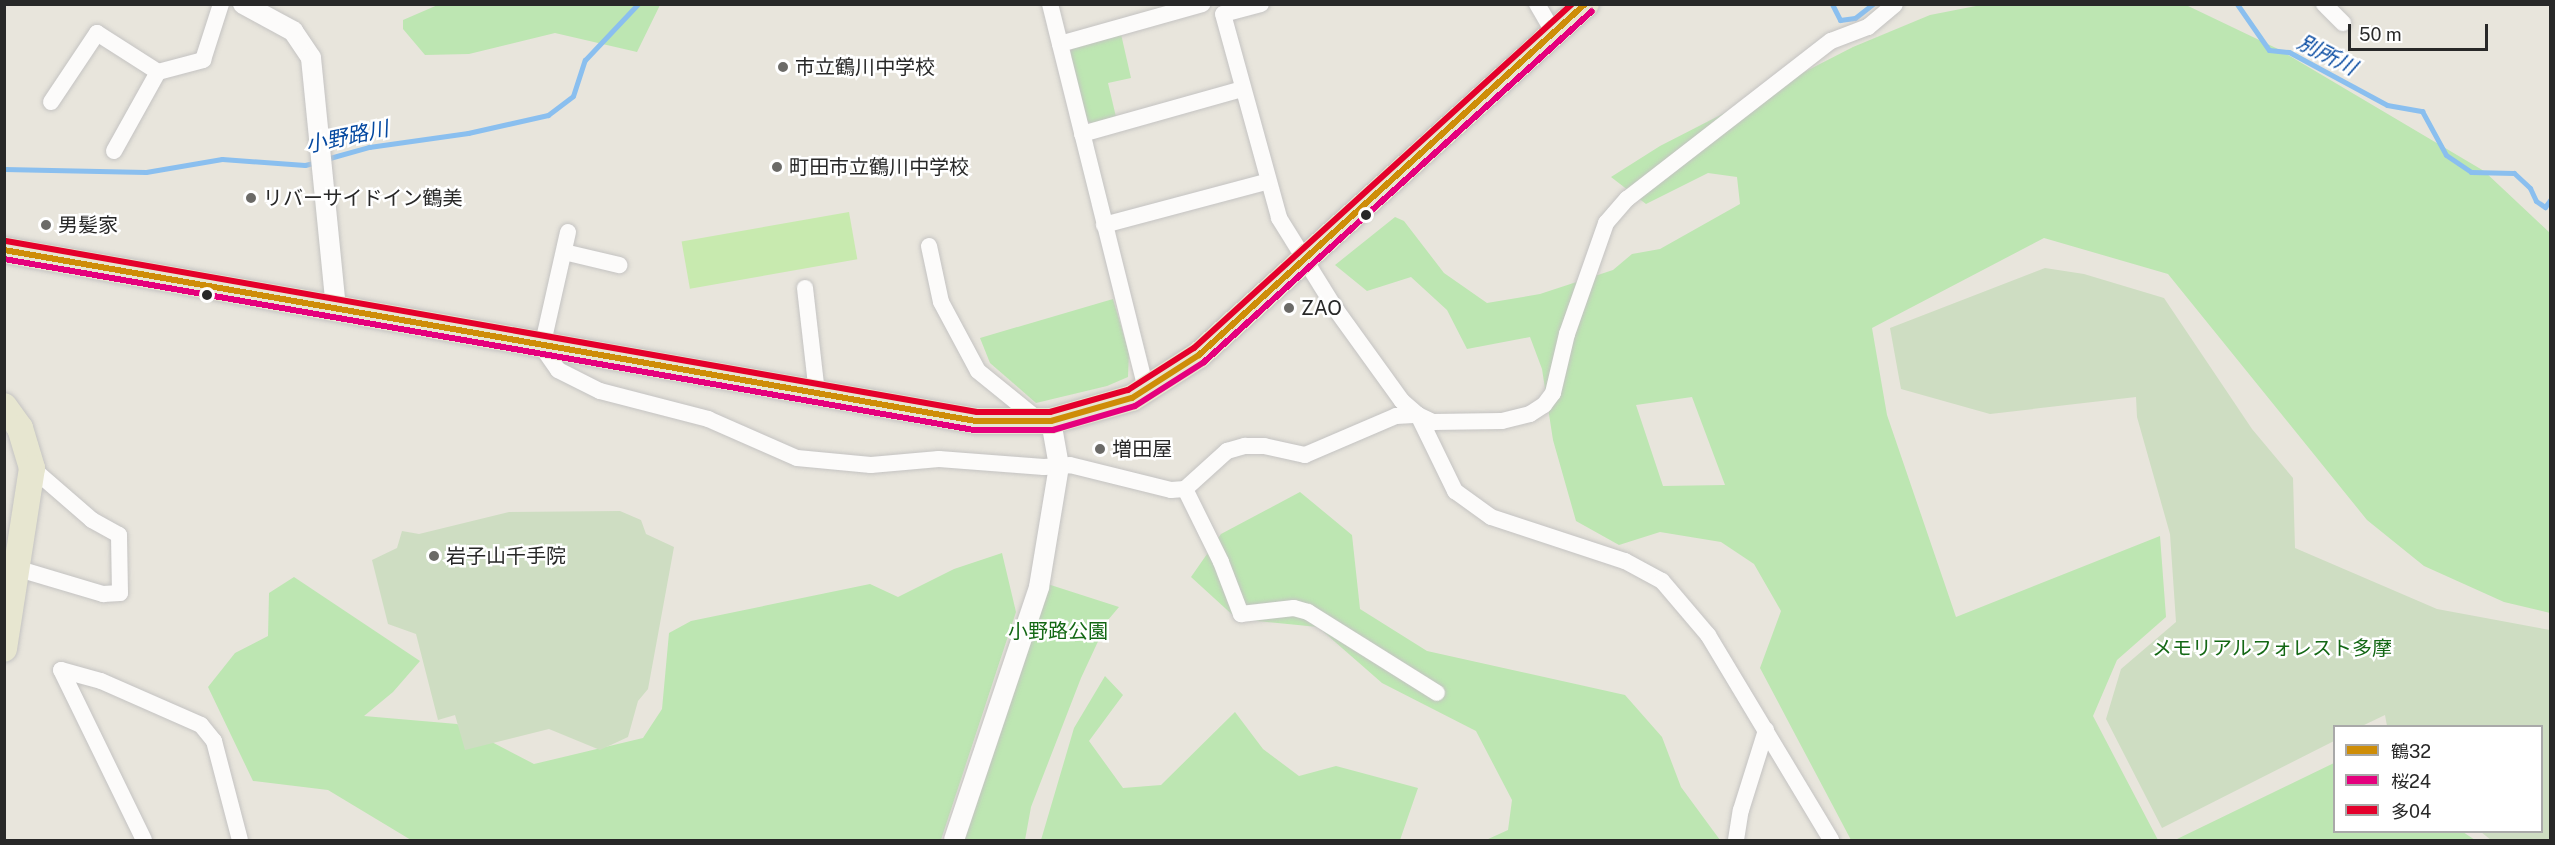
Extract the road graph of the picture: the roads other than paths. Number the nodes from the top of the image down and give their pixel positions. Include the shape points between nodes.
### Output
1 (220, 4) edge
2 (243, 4) edge
3 (1050, 4) edge
4 (1202, 4) edge
5 (1261, 4) edge
6 (1537, 4) edge
7 (1586, 4) edge
8 (1895, 4) edge
9 (2324, 4) edge
10 (1221, 9) edge
11 (2343, 23) dead end
12 (1554, 33) junction
13 (1060, 44) junction
14 (158, 72) junction
15 (1242, 89) junction
16 (51, 102) dead end
17 (1082, 134) junction
18 (114, 151) dead end
19 (1266, 182) junction
20 (1104, 225) junction
21 (568, 232) dead end
22 (929, 246) dead end
23 (4, 250) edge
24 (564, 252) junction
25 (1303, 261) junction
26 (619, 265) dead end
27 (805, 288) dead end
28 (336, 308) junction
29 (542, 347) junction
30 (1146, 390) junction
31 (817, 394) junction
32 (4, 406) edge
33 (1418, 415) junction
34 (1046, 421) junction
35 (1059, 466) junction
36 (32, 468) junction
37 (1185, 489) junction
38 (19, 568) junction
39 (4, 650) edge
40 (1437, 693) dead end
41 (1766, 730) junction
42 (144, 840) edge
43 (240, 840) edge
44 (954, 840) edge
45 (1736, 840) edge
46 (1831, 840) edge

1 - 14 street via 203,60
2 - 28 street via 274,18 306,45 315,77
3 - 13 street
4 - 13 street
5 - 10 street
6 - 12 street
7 - 12 main road
8 - 33 street via 1868,27 1831,41 1627,199 1606,224 1571,324 1553,393 1544,405 1530,414 1502,421 1433,422
9 - 11 street
10 - 15 street
12 - 25 main road
13 - 17 street
14 - 16 street via 97,33
14 - 18 street
15 - 17 street
15 - 19 street
17 - 20 street
19 - 20 street
19 - 25 street via 1279,218
20 - 30 street
21 - 24 street
22 - 34 street via 941,302 978,371
23 - 28 main road
24 - 26 street
24 - 29 street
25 - 30 main road via 1199,355
25 - 33 street via 1402,401
27 - 31 street
28 - 29 main road
29 - 31 main road
29 - 35 street via 558,370 600,391 708,419 797,458 871,465 939,459
30 - 34 main road via 1109,407
31 - 34 main road via 976,421
32 - 36 main road via 20,428
33 - 37 street via 1396,416 1372,424 1305,455 1264,446 1227,451
33 - 41 street via 1445,476 1473,508 1625,561 1662,581 1708,635
34 - 35 street
35 - 37 street via 1070,465 1171,490
35 - 44 street via 1039,587
36 - 38 main road
36 - 38 street via 92,520 119,536 120,593 104,594
37 - 40 street via 1221,562 1241,614 1294,608 1308,612
38 - 39 main road
41 - 45 street
41 - 46 street
42 - 43 street via 61,670 101,681 201,725 214,741

